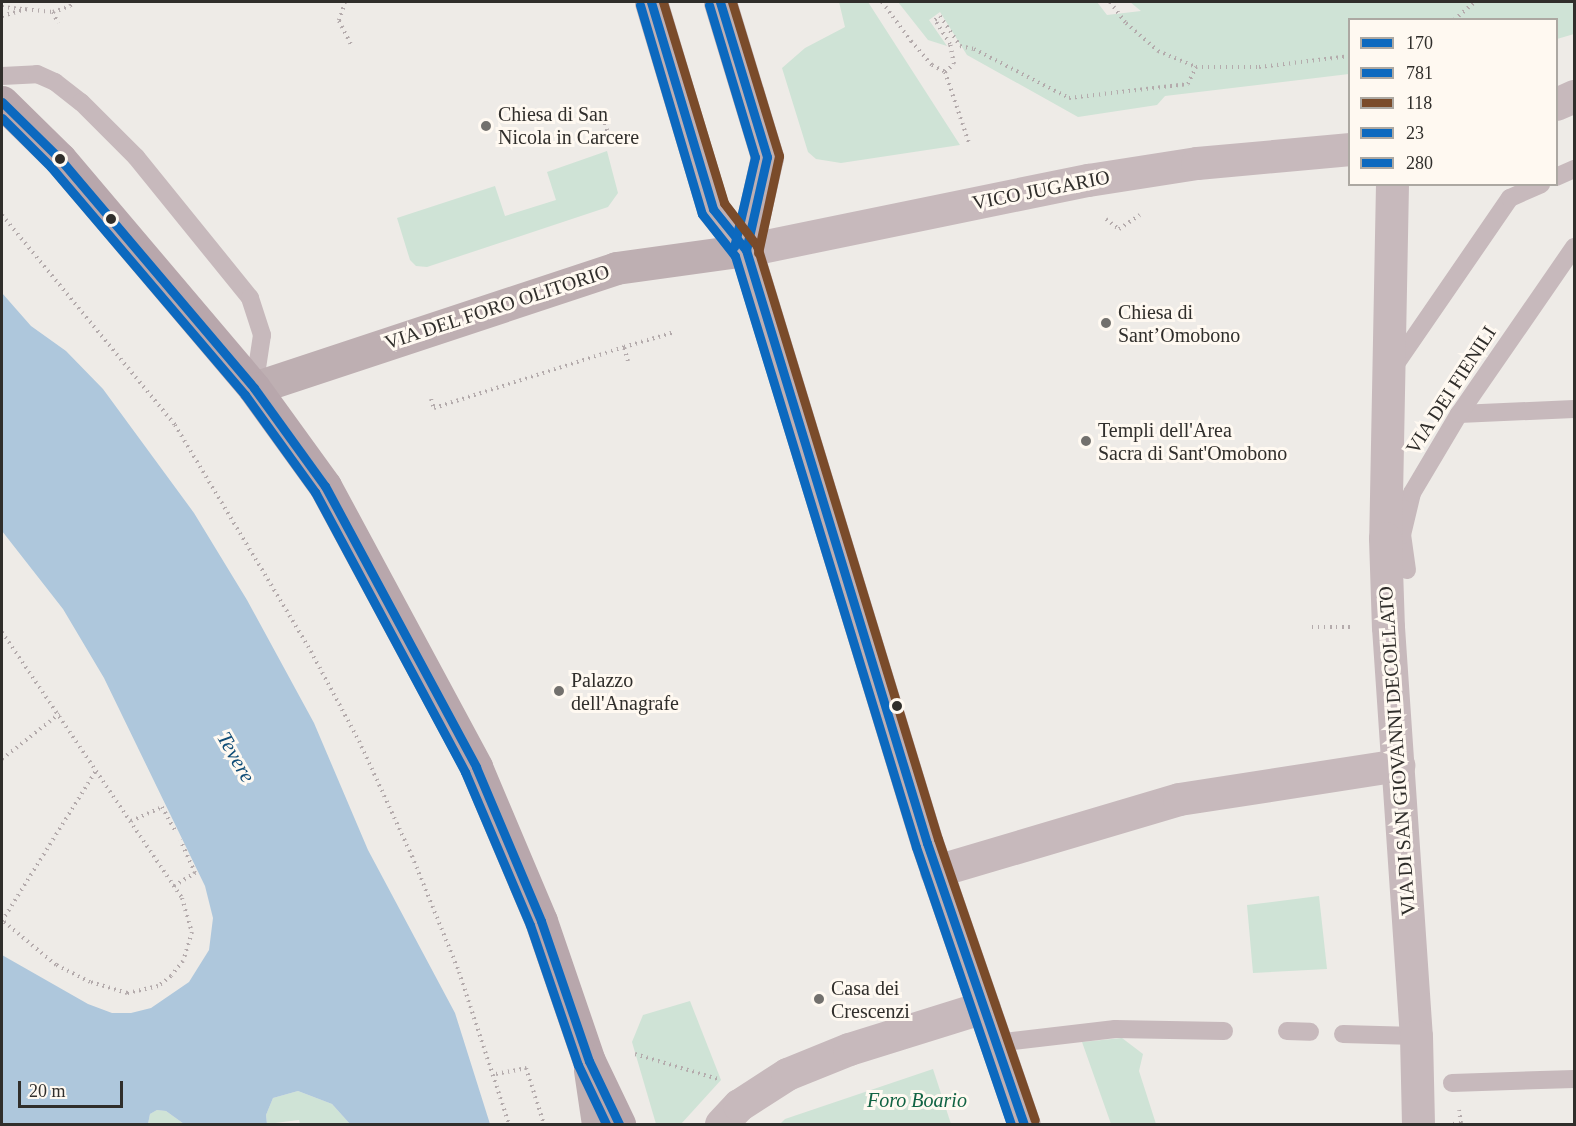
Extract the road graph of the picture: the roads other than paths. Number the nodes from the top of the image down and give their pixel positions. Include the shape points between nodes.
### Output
1 (651, 2) edge
2 (697, 2) edge
3 (720, 2) edge
4 (2, 76) edge
5 (1575, 96) edge
6 (2, 102) edge
7 (1558, 104) edge
8 (1344, 149) edge
9 (1575, 169) edge
10 (1558, 177) edge
11 (1392, 186) edge
12 (1536, 186) edge
13 (759, 200) junction
14 (1575, 247) edge
15 (746, 250) junction
16 (1387, 377) junction
17 (254, 387) junction
18 (1575, 408) edge
19 (1459, 414) junction
20 (1407, 570) dead end
21 (1398, 765) junction
22 (936, 871) junction
23 (984, 1007) junction
24 (1224, 1031) dead end
25 (1287, 1031) dead end
26 (1310, 1032) dead end
27 (1343, 1034) dead end
28 (1416, 1036) junction
29 (996, 1043) junction
30 (589, 1061) junction
31 (1575, 1079) edge
32 (1452, 1083) dead end
33 (597, 1125) edge
34 (619, 1125) edge
35 (721, 1125) edge
36 (1024, 1125) edge
37 (1418, 1125) edge

1 - 15 main road via 713,209
2 - 13 main road
3 - 13 main road via 767,157
4 - 17 lane via 37,74 55,82 96,117 158,183 250,298 262,335
5 - 7 street
6 - 17 main road via 60,159
8 - 15 street, VICO JUGARIO via 1088,180
9 - 10 lane
11 - 16 street, VIA DI SAN GIOVANNI DECOLLATO
12 - 16 lane via 1510,198
13 - 15 main road
14 - 19 lane, VIA DEI FIENILI
15 - 17 main road, VIA DEL FORO OLITORIO via 616,268
15 - 22 main road
16 - 21 street, VIA DI SAN GIOVANNI DECOLLATO via 1387,594
17 - 30 main road via 325,486 476,767 541,921
18 - 19 lane
19 - 20 lane, VIA DEI FIENILI via 1412,493 1402,535
21 - 22 street via 1179,799
21 - 28 street, VIA DI SAN GIOVANNI DECOLLATO
22 - 23 main road
23 - 29 main road
23 - 35 street via 849,1049 787,1074 739,1105
24 - 29 lane via 1115,1029
25 - 26 lane
27 - 28 lane
28 - 37 street, VIA DI SAN GIOVANNI DECOLLATO
29 - 36 main road
30 - 33 main road
30 - 34 main road
31 - 32 lane

